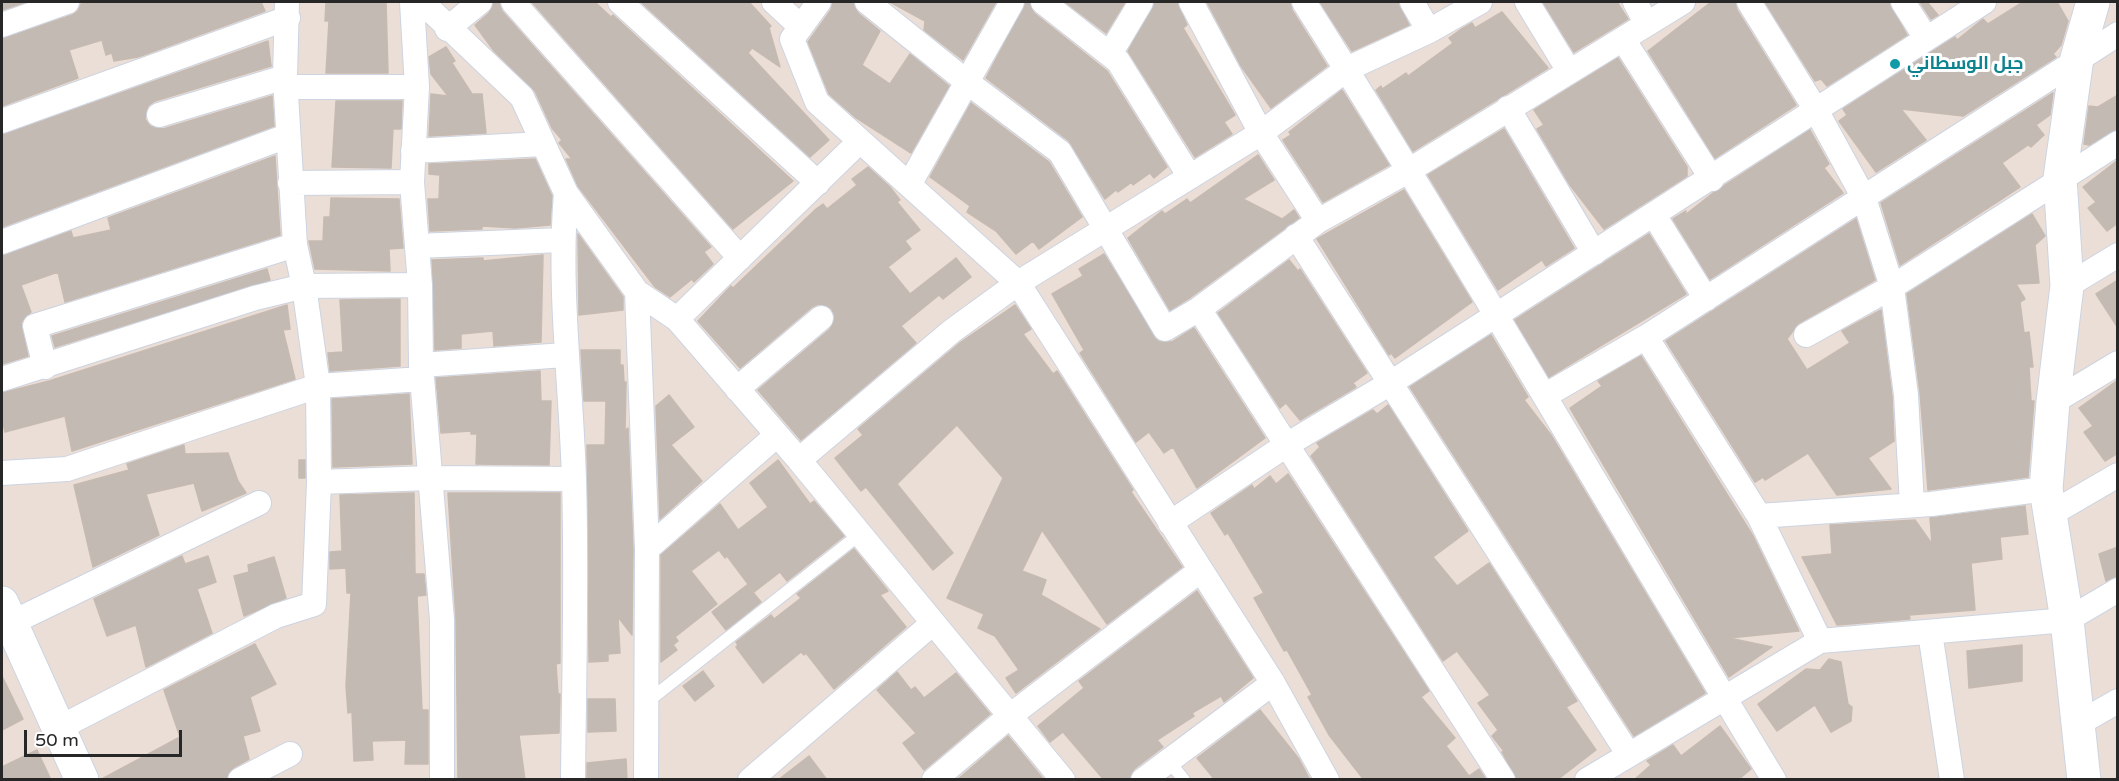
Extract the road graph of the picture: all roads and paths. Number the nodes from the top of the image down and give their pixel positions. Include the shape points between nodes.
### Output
1 (67, 2) edge
2 (412, 2) edge
3 (422, 2) edge
4 (480, 2) edge
5 (513, 2) edge
6 (620, 2) edge
7 (774, 2) edge
8 (819, 2) edge
9 (867, 2) edge
10 (1012, 2) edge
11 (1043, 2) edge
12 (1141, 2) edge
13 (1191, 2) edge
14 (1305, 2) edge
15 (1412, 2) edge
16 (1480, 2) edge
17 (1527, 2) edge
18 (1635, 2) edge
19 (1683, 2) edge
20 (1749, 2) edge
21 (1903, 2) edge
22 (1984, 2) edge
23 (2093, 2) edge
24 (287, 10) edge
25 (1646, 23) junction
26 (2, 25) edge
27 (801, 27) junction
28 (447, 29) junction
29 (1430, 31) junction
30 (2118, 33) edge
31 (1926, 38) junction
32 (1623, 39) junction
33 (1110, 54) junction
34 (2077, 58) junction
35 (1347, 69) junction
36 (1569, 71) junction
37 (285, 82) junction
38 (966, 82) junction
39 (417, 87) junction
40 (1508, 108) junction
41 (1816, 110) junction
42 (159, 116) dead end
43 (2, 121) edge
44 (1262, 133) junction
45 (287, 136) junction
46 (860, 141) junction
47 (2118, 143) edge
48 (543, 144) junction
49 (413, 151) junction
50 (1408, 171) junction
51 (1190, 177) junction
52 (2060, 178) junction
53 (1712, 179) junction
54 (412, 182) junction
55 (290, 183) junction
56 (818, 183) junction
57 (909, 185) junction
58 (566, 193) junction
59 (1864, 198) junction
60 (1654, 215) junction
61 (1318, 221) junction
62 (1106, 228) junction
63 (1296, 236) junction
64 (562, 240) junction
65 (2, 242) edge
66 (295, 245) junction
67 (417, 246) junction
68 (1594, 253) junction
69 (2118, 255) edge
70 (740, 258) junction
71 (1017, 283) junction
72 (420, 285) junction
73 (2067, 285) junction
74 (304, 286) junction
75 (1892, 287) junction
76 (637, 292) junction
77 (1706, 299) junction
78 (1199, 309) junction
79 (1494, 316) junction
80 (821, 318) dead end
81 (677, 319) junction
82 (1806, 335) dead end
83 (1646, 337) junction
84 (565, 355) junction
85 (2118, 363) edge
86 (45, 367) junction
87 (421, 372) junction
88 (2, 380) edge
89 (1389, 384) junction
90 (318, 386) junction
91 (737, 389) junction
92 (1546, 395) junction
93 (2052, 402) junction
94 (777, 435) junction
95 (1288, 444) junction
96 (799, 460) junction
97 (2, 473) edge
98 (2118, 475) edge
99 (430, 478) junction
100 (574, 479) junction
101 (319, 482) junction
102 (2048, 502) junction
103 (259, 503) dead end
104 (1912, 505) junction
105 (1759, 516) junction
106 (1170, 523) junction
107 (860, 534) junction
108 (647, 549) junction
109 (1201, 570) junction
110 (2118, 590) edge
111 (6, 613) edge
112 (2067, 620) junction
113 (933, 622) junction
114 (1930, 632) junction
115 (1820, 641) junction
116 (1273, 684) junction
117 (1724, 697) junction
118 (2118, 700) edge
119 (646, 702) junction
120 (1011, 715) junction
121 (2076, 725) junction
122 (59, 728) junction
123 (290, 754) dead end
124 (1629, 755) junction
125 (1168, 760) junction
126 (1320, 777) edge
127 (82, 780) edge
128 (240, 780) edge
129 (442, 780) edge
130 (573, 780) edge
131 (646, 780) edge
132 (750, 780) edge
133 (934, 780) edge
134 (1063, 780) edge
135 (1143, 780) edge
136 (1184, 780) edge
137 (1503, 780) edge
138 (1587, 780) edge
139 (1774, 780) edge
140 (1952, 780) edge
141 (2084, 780) edge

1 - 26 street
2 - 39 street
3 - 28 street
4 - 28 street
5 - 70 street
6 - 56 street
7 - 27 street
8 - 27 street
9 - 38 street
10 - 38 street
11 - 33 street
12 - 33 street
13 - 44 street
14 - 35 street
15 - 29 street
16 - 29 street
17 - 36 street
18 - 25 street
19 - 25 street
20 - 41 street
21 - 31 street
22 - 31 street
23 - 34 street
24 - 37 street
24 - 43 street
25 - 32 street
27 - 46 street via 792,39 817,102
28 - 48 street via 522,96
29 - 35 street
30 - 34 street
31 - 41 street
32 - 36 street
32 - 53 street
33 - 51 street
34 - 52 street
34 - 59 street
35 - 44 street
35 - 50 street
36 - 40 street
37 - 39 street
37 - 42 street
37 - 45 street
38 - 57 street
38 - 62 street via 1060,152
39 - 49 street
40 - 50 street
40 - 68 street
41 - 53 street
41 - 59 street
44 - 51 street
44 - 61 street
45 - 55 street
45 - 65 street
46 - 56 street
46 - 57 street
47 - 52 street
48 - 49 street
48 - 58 street
49 - 54 street
50 - 61 street
50 - 79 street
51 - 62 street
52 - 73 street
52 - 75 street
53 - 60 street
54 - 55 street
54 - 67 street
55 - 66 street
56 - 70 street
57 - 71 street
58 - 64 street
58 - 76 street
59 - 75 street
59 - 77 street
60 - 68 street
60 - 77 street
61 - 63 street
62 - 71 street
62 - 78 street via 1166,330
63 - 78 street
63 - 89 street
64 - 67 street
64 - 84 street
66 - 74 street
66 - 86 street via 35,326
67 - 72 street
68 - 79 street
69 - 73 street
70 - 81 street
71 - 96 street
71 - 106 street
72 - 74 street
72 - 87 street
73 - 93 street
74 - 86 street via 255,298
74 - 90 street
75 - 82 street
75 - 104 street via 1906,394
76 - 81 street
76 - 108 street
77 - 83 street
78 - 95 street
79 - 89 street
79 - 92 street
80 - 91 street
81 - 91 street
83 - 92 street
83 - 105 street
84 - 87 street
84 - 100 street
85 - 93 street
86 - 88 street
87 - 90 street
87 - 99 street
89 - 95 street
89 - 124 street
90 - 97 street via 67,469
90 - 101 street
91 - 94 street
92 - 117 street
93 - 102 street
94 - 96 street
94 - 108 street
95 - 106 street
95 - 137 street
96 - 107 street
98 - 102 street
99 - 100 street
99 - 101 street
99 - 129 street via 442,620
100 - 130 street
101 - 122 street via 314,604 276,616
102 - 104 street
102 - 112 street
103 - 111 street
104 - 105 street
105 - 115 street
106 - 109 street
107 - 113 street
107 - 119 lane
108 - 119 street
109 - 116 street
109 - 120 street
110 - 112 street
111 - 122 street
112 - 114 street
112 - 121 street
113 - 120 street
113 - 132 street
114 - 115 street
114 - 140 street
115 - 117 street
116 - 125 street
116 - 126 street
117 - 124 street
117 - 139 street
118 - 121 street
119 - 131 street
120 - 133 street
120 - 134 street
121 - 141 street
122 - 127 street
123 - 128 street
124 - 138 street
125 - 135 street
125 - 136 lane

